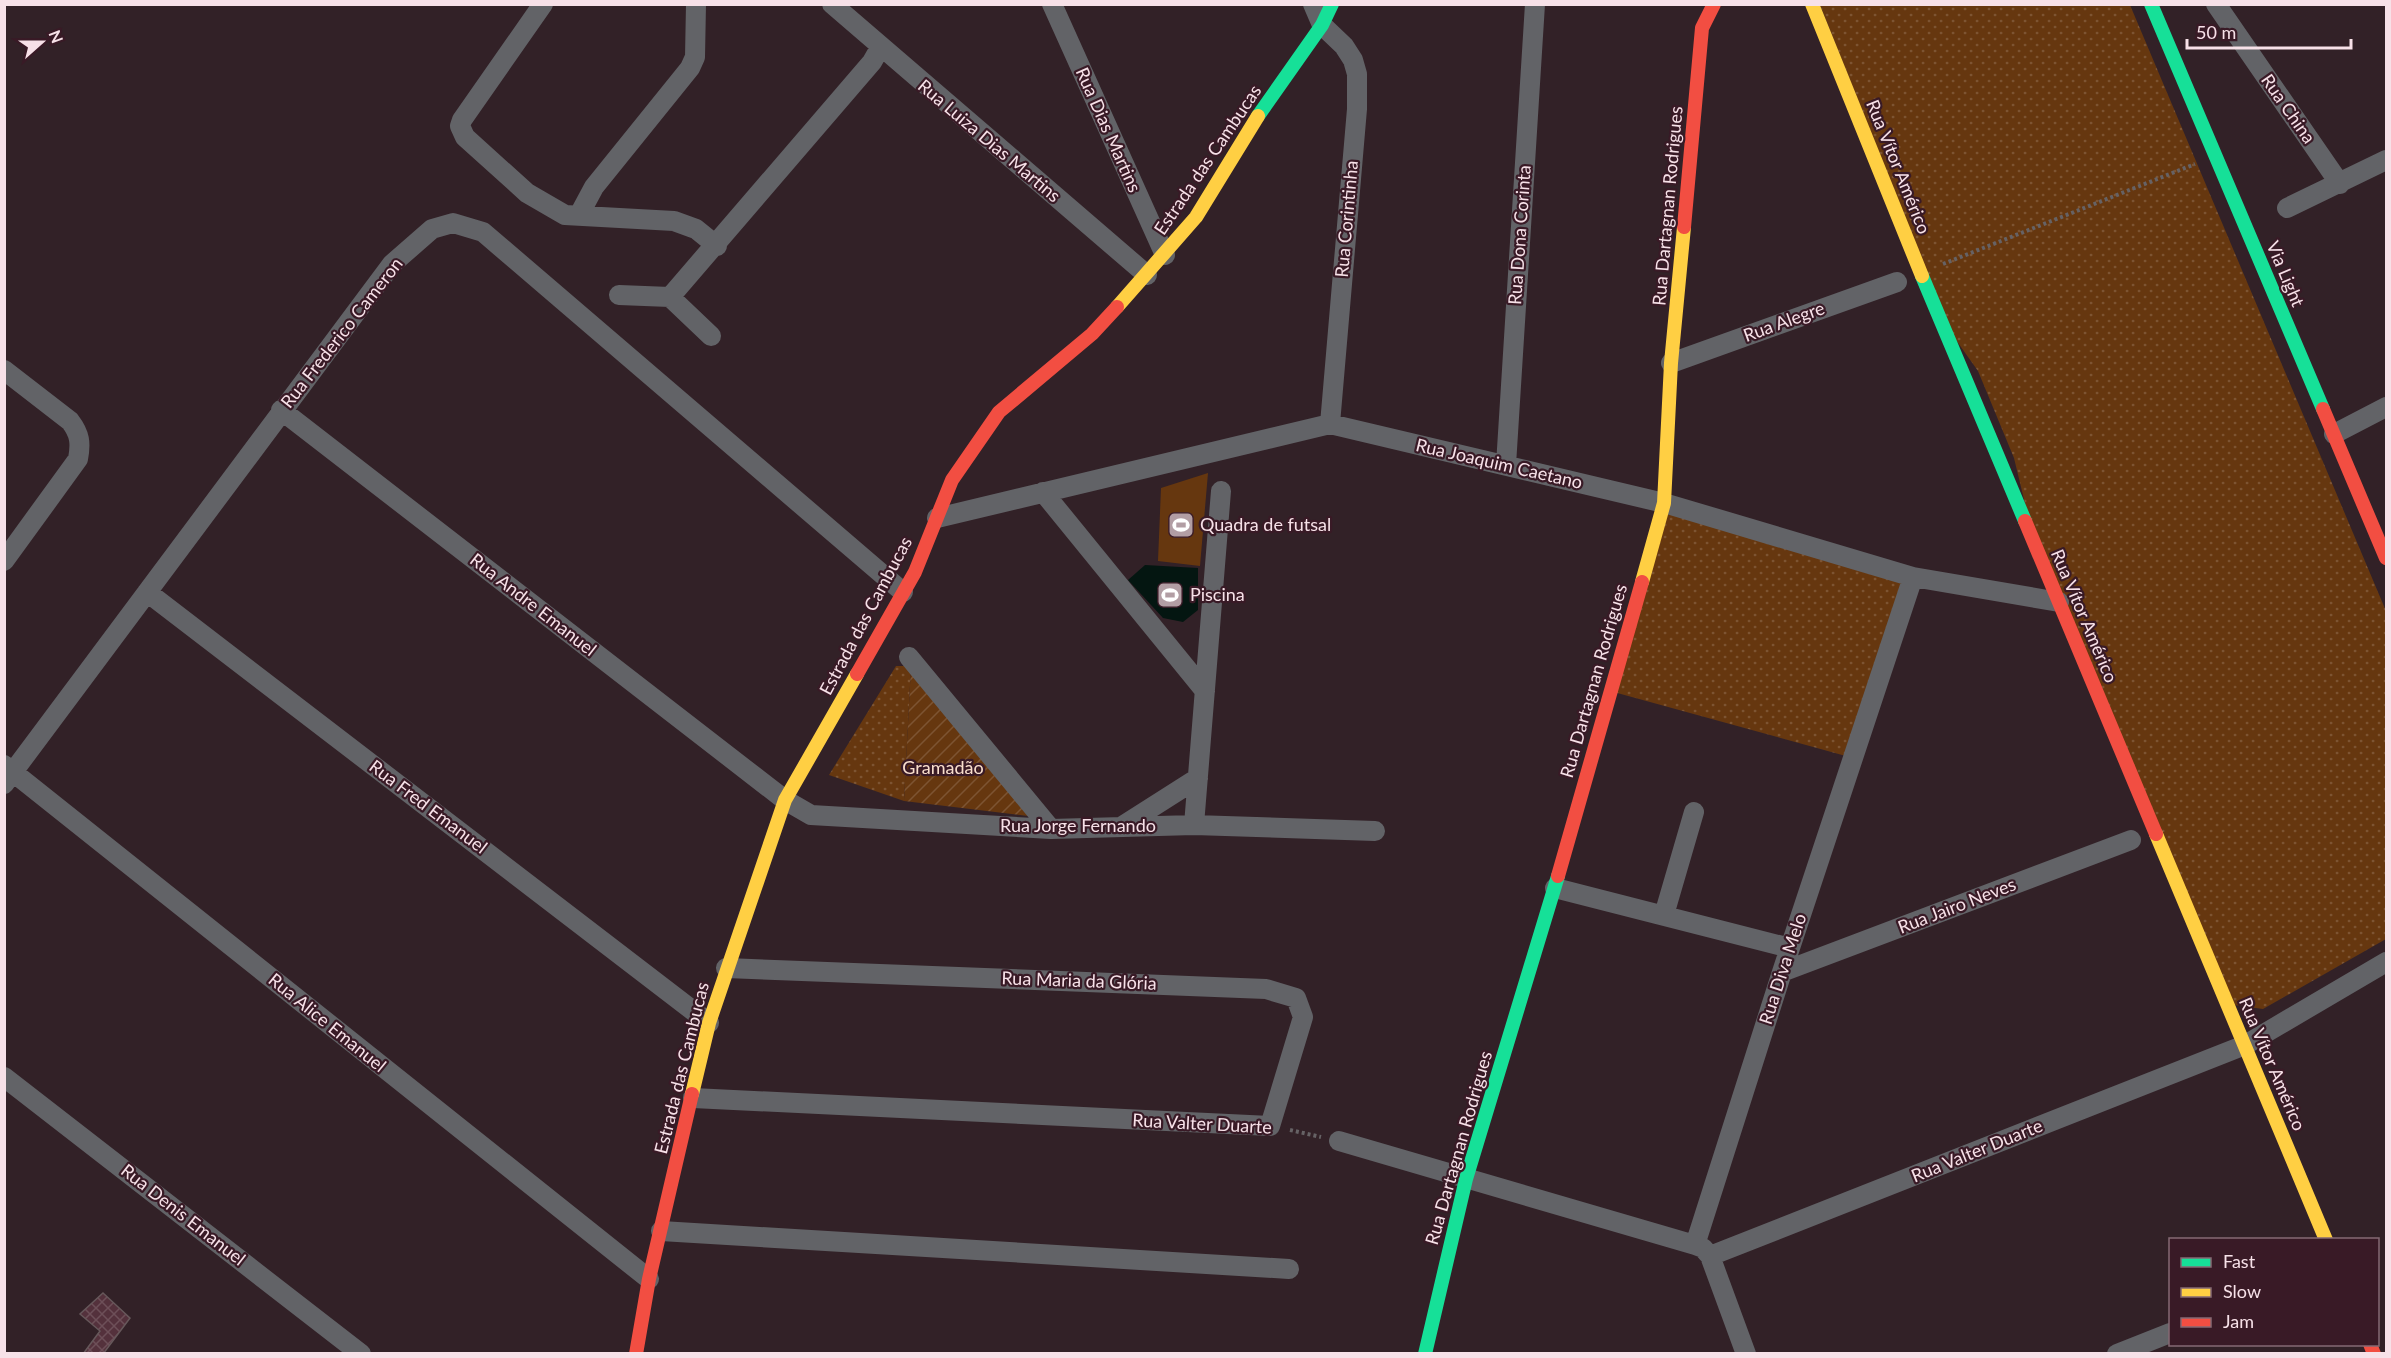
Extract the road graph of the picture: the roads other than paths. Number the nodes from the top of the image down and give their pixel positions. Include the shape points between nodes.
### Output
1 (543, 4) edge
2 (696, 4) edge
3 (831, 4) edge
4 (1052, 4) edge
5 (1313, 4) edge
6 (1332, 4) edge
7 (1535, 4) edge
8 (1713, 4) edge
9 (1812, 4) edge
10 (2151, 4) edge
11 (2216, 4) edge
12 (1323, 25) junction
13 (880, 48) junction
14 (2386, 160) edge
15 (2340, 184) junction
16 (2287, 208) dead end
17 (579, 215) junction
18 (717, 246) junction
19 (1165, 255) junction
20 (1147, 275) junction
21 (1897, 282) dead end
22 (619, 295) dead end
23 (670, 297) junction
24 (711, 336) dead end
25 (1671, 363) junction
26 (8, 381) edge
27 (2386, 407) edge
28 (281, 410) junction
29 (1330, 424) junction
30 (2334, 434) junction
31 (1506, 465) junction
32 (1221, 491) dead end
33 (1043, 492) junction
34 (1664, 503) junction
35 (937, 518) junction
36 (2386, 558) edge
37 (4, 561) edge
38 (1913, 578) junction
39 (147, 592) junction
40 (903, 592) junction
41 (2059, 602) junction
42 (909, 657) dead end
43 (1205, 691) junction
44 (7, 774) edge
45 (1198, 778) junction
46 (785, 800) junction
47 (1694, 812) dead end
48 (1194, 825) junction
49 (1121, 827) junction
50 (1051, 829) junction
51 (1375, 831) dead end
52 (2131, 840) dead end
53 (1555, 888) junction
54 (1664, 915) junction
55 (1790, 948) junction
56 (2386, 962) edge
57 (726, 968) junction
58 (1782, 972) junction
59 (709, 1023) junction
60 (2245, 1045) junction
61 (4, 1077) edge
62 (693, 1098) junction
63 (1270, 1126) joint
64 (1339, 1141) road end
65 (1466, 1179) junction
66 (661, 1231) junction
67 (2326, 1238) edge
68 (1702, 1250) junction
69 (1289, 1269) dead end
70 (649, 1279) junction
71 (2169, 1333) edge
72 (361, 1353) edge
73 (636, 1353) edge
74 (1425, 1353) edge
75 (1746, 1353) edge
76 (2117, 1353) edge

1 - 17 street via 460,126 465,137 527,193 565,215
2 - 17 street via 695,57 690,68 594,187
3 - 13 street, Rua Luiza Dias Martins
4 - 19 street, Rua Dias Martins
5 - 12 street, Rua Corintinha
6 - 12 street, Estrada das Cambucas
7 - 31 street, Rua Dona Corinta
8 - 25 street, Rua Dartagnan Rodrigues via 1702,28
9 - 41 street, Rua Vítor Américo
10 - 30 street, Via Light
11 - 15 street, Rua China
12 - 19 street, Estrada das Cambucas via 1240,142 1196,217
12 - 29 street, Rua Corintinha via 1344,46 1357,74
13 - 18 street
13 - 20 street, Rua Luiza Dias Martins
14 - 15 street
15 - 16 street
17 - 18 street via 674,221 696,229
18 - 23 street
19 - 20 street, Estrada das Cambucas
20 - 35 street, Estrada das Cambucas via 1092,334 999,412 952,480
21 - 25 street, Rua Alegre
22 - 23 street
23 - 24 street
25 - 34 street, Rua Dartagnan Rodrigues
26 - 37 street via 70,421 81,443 78,459
27 - 30 street
28 - 39 street, Rua Frederico Cameron
28 - 40 street, Rua Frederico Cameron via 392,264 432,229 453,223 483,232
28 - 46 street, Rua Andre Emanuel
29 - 31 street, Rua Joaquim Caetano
29 - 33 street, Rua Joaquim Caetano
30 - 36 street, Via Light
31 - 34 street, Rua Joaquim Caetano
32 - 43 street
33 - 35 street, Rua Joaquim Caetano
33 - 43 street
34 - 38 street, Rua Joaquim Caetano
34 - 53 street, Rua Dartagnan Rodrigues
35 - 40 street, Estrada das Cambucas
38 - 41 street, Rua Joaquim Caetano
38 - 55 street, Rua Diva Melo
39 - 44 street, Rua Frederico Cameron
39 - 59 street, Rua Fred Emanuel
40 - 46 street, Estrada das Cambucas
41 - 60 street, Rua Vítor Américo
42 - 50 street
43 - 45 street
44 - 70 street, Rua Alice Emanuel
45 - 48 street
45 - 49 street
46 - 50 street, Rua Jorge Fernando via 811,815
46 - 57 street, Estrada das Cambucas
47 - 54 street
48 - 49 street, Rua Jorge Fernando
48 - 51 street, Rua Jorge Fernando
49 - 50 street, Rua Jorge Fernando
52 - 58 street, Rua Jairo Neves
53 - 54 street
53 - 65 street, Rua Dartagnan Rodrigues
54 - 55 street
55 - 58 street, Rua Diva Melo
56 - 60 street, Rua Valter Duarte
57 - 59 street, Estrada das Cambucas
57 - 63 street, Rua Maria da Glória via 1266,988 1284,992 1296,998 1303,1017
58 - 68 street, Rua Diva Melo
59 - 62 street, Estrada das Cambucas
60 - 67 street, Rua Vítor Américo
60 - 68 street, Rua Valter Duarte
61 - 72 street, Rua Denis Emanuel
62 - 63 street, Rua Valter Duarte
62 - 66 street, Estrada das Cambucas
64 - 65 street
65 - 68 street
65 - 74 street, Rua Dartagnan Rodrigues
66 - 69 street
66 - 70 street, Estrada das Cambucas
68 - 75 street
70 - 73 street, Estrada das Cambucas
71 - 76 street

